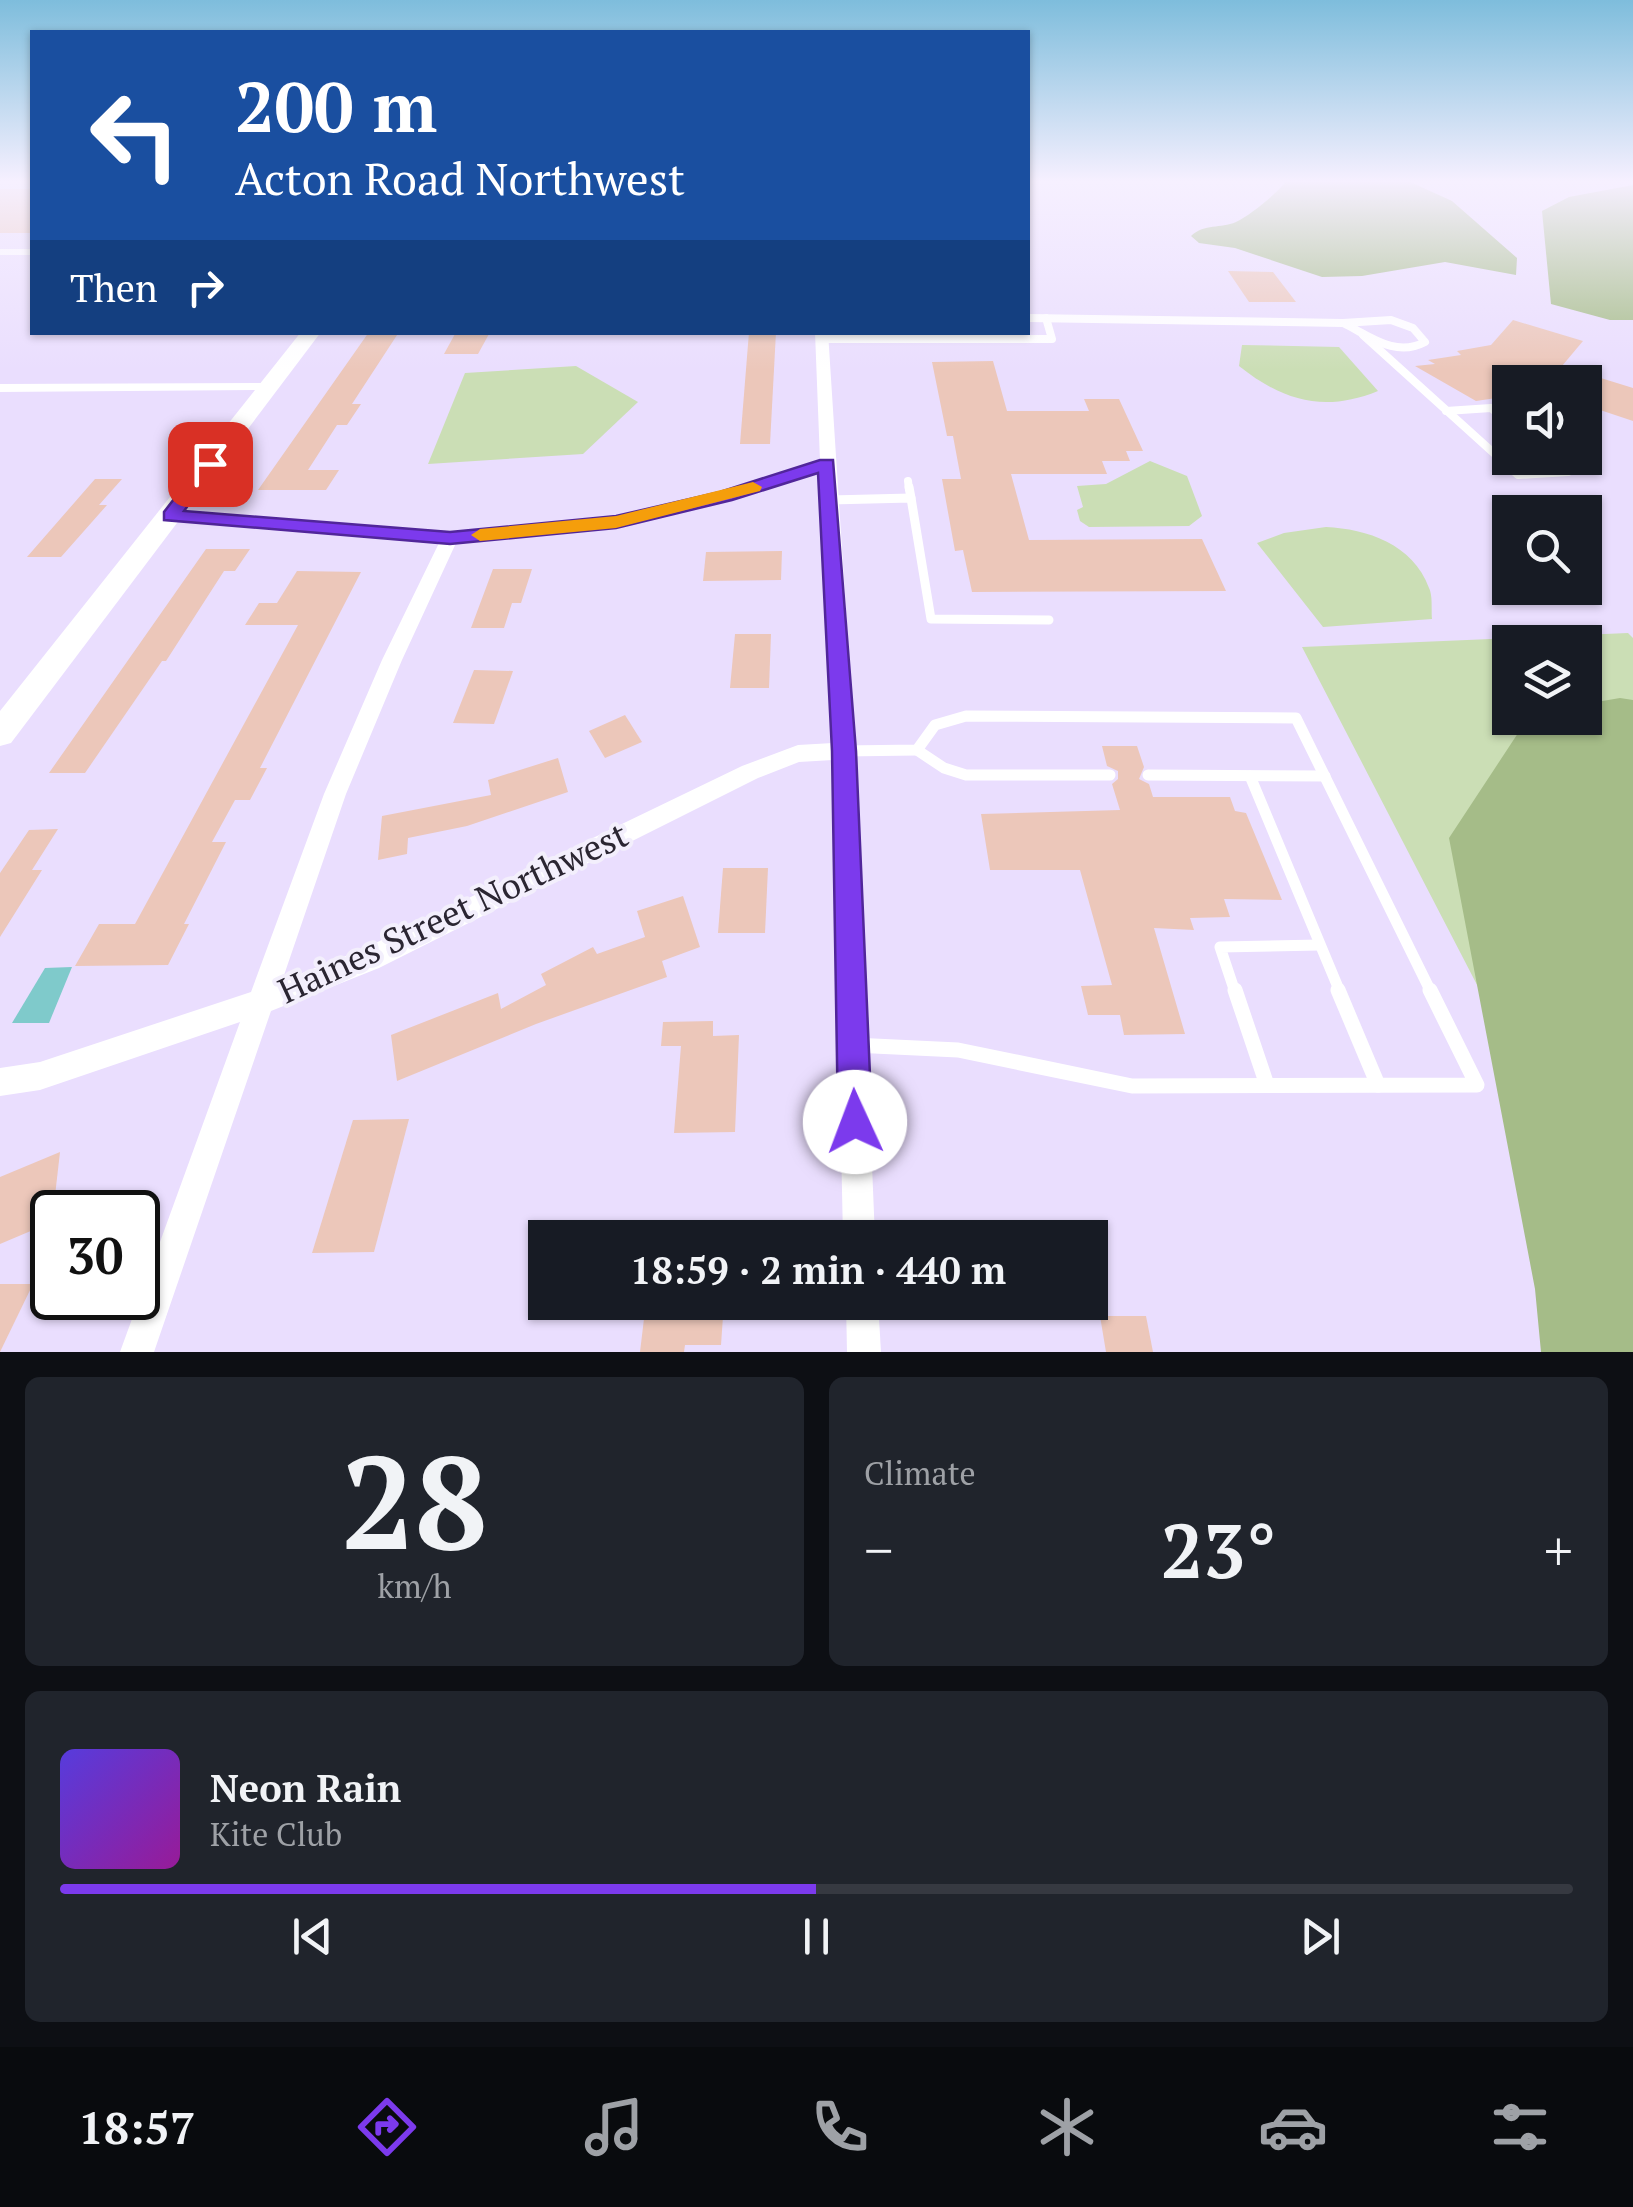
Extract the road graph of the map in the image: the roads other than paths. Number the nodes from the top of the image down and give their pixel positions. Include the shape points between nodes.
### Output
1 (0, 252) edge
2 (15, 252) junction
3 (30, 252) edge
4 (0, 263) edge
5 (1030, 318) edge
6 (1046, 318) junction
7 (1343, 323) junction
8 (310, 335) edge
9 (821, 336) edge
10 (1363, 336) junction
11 (270, 386) junction
12 (0, 388) edge
13 (1492, 408) edge
14 (1446, 410) junction
15 (1492, 452) edge
16 (827, 464) junction
17 (908, 481) dead end
18 (911, 498) junction
19 (829, 500) junction
20 (171, 516) junction
21 (450, 538) junction
22 (1049, 620) dead end
23 (0, 734) edge
24 (917, 750) junction
25 (844, 751) junction
26 (1110, 775) dead end
27 (1148, 775) dead end
28 (1250, 776) junction
29 (1325, 776) junction
30 (1319, 944) junction
31 (262, 1002) junction
32 (852, 1044) junction
33 (0, 1082) edge
34 (1266, 1085) junction
35 (1378, 1085) junction
36 (858, 1220) edge
37 (863, 1320) edge
38 (137, 1352) edge
39 (864, 1352) edge

1 - 2 street
2 - 3 street
2 - 4 street
5 - 6 street
6 - 7 street
6 - 9 lane via 1052,340
7 - 10 lane
7 - 10 lane via 1391,320 1425,338 1410,349
8 - 11 street
9 - 16 street
10 - 14 lane
11 - 12 street
11 - 20 street
13 - 14 lane
14 - 15 lane
16 - 19 street
16 - 21 street via 616,522
17 - 18 lane
18 - 19 lane
18 - 22 lane via 931,619
19 - 25 street
20 - 21 street
20 - 23 street
21 - 31 street via 335,794
24 - 25 lane
24 - 26 lane via 966,775
24 - 29 lane via 935,725 966,716 1296,718
25 - 31 street, Haines Street Northwest via 798,754 750,772 370,960
25 - 32 street
27 - 28 lane
28 - 29 lane
28 - 30 lane
29 - 35 lane via 1477,1085
30 - 34 lane via 1220,947
30 - 35 lane
31 - 33 street, Haines Street Northwest via 40,1076
31 - 38 street
32 - 34 lane via 958,1050 1132,1086
32 - 36 street
34 - 35 lane
37 - 39 street

